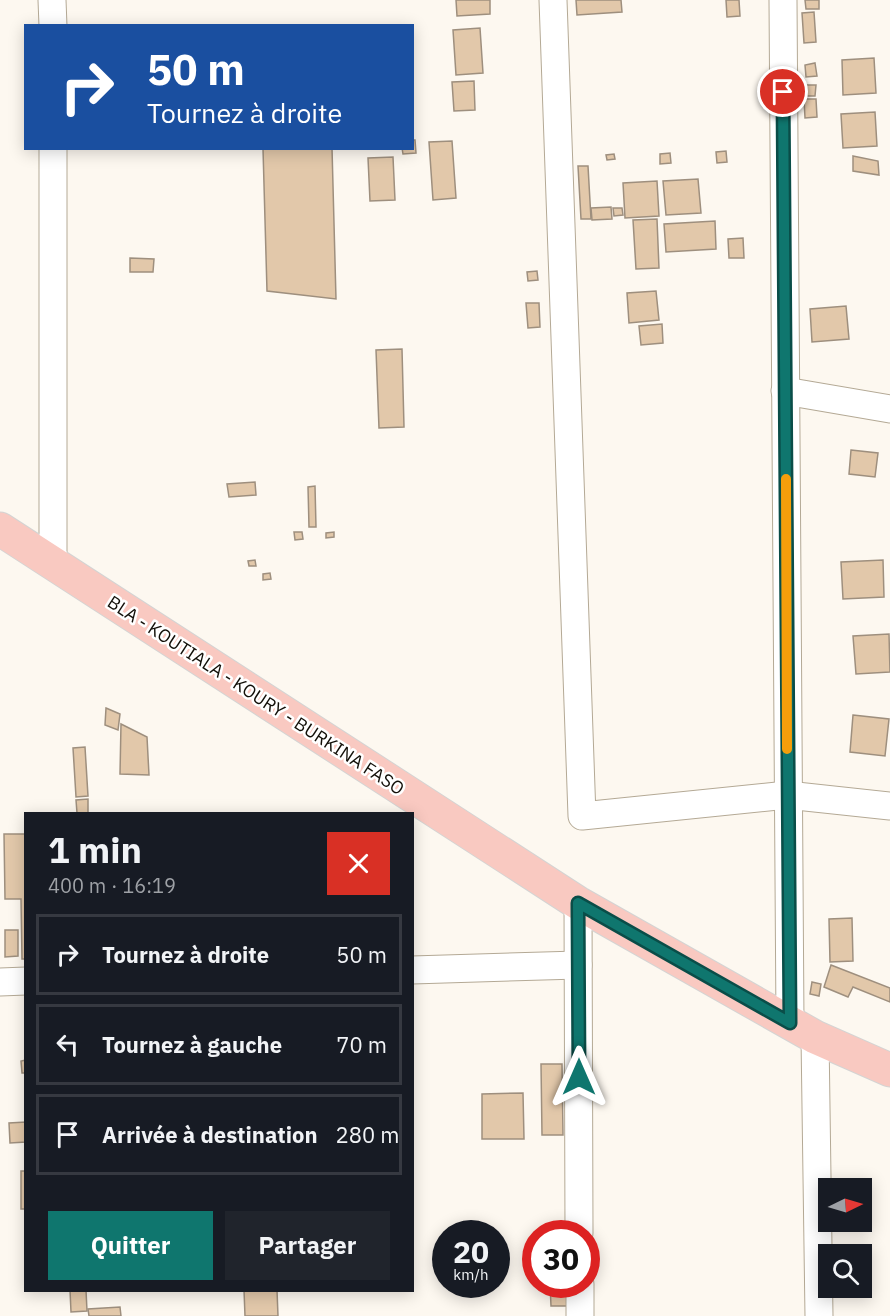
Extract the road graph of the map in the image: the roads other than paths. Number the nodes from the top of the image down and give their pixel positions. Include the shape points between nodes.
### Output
1 (52, 0) edge
2 (553, 0) edge
3 (783, 0) edge
4 (52, 24) edge
5 (53, 150) edge
6 (785, 391) junction
7 (890, 409) edge
8 (0, 529) edge
9 (53, 565) junction
10 (787, 795) junction
11 (890, 806) edge
12 (578, 903) junction
13 (578, 965) junction
14 (414, 970) edge
15 (24, 981) edge
16 (0, 982) edge
17 (802, 1030) junction
18 (890, 1071) edge
19 (579, 1220) edge
20 (580, 1298) edge
21 (580, 1316) edge
22 (819, 1316) edge

1 - 4 street
2 - 10 street via 582,816
3 - 6 street
5 - 9 street
6 - 7 street
6 - 10 street
8 - 9 main road, BLA - KOUTIALA - KOURY - BURKINA FASO
9 - 12 main road, BLA - KOUTIALA - KOURY - BURKINA FASO
10 - 11 street
10 - 17 street
12 - 13 street
12 - 17 main road, BLA - KOUTIALA - KOURY - BURKINA FASO
13 - 14 street
13 - 19 street
15 - 16 street
17 - 18 main road, BLA - KOUTIALA - KOURY - BURKINA FASO
17 - 22 street
20 - 21 street

